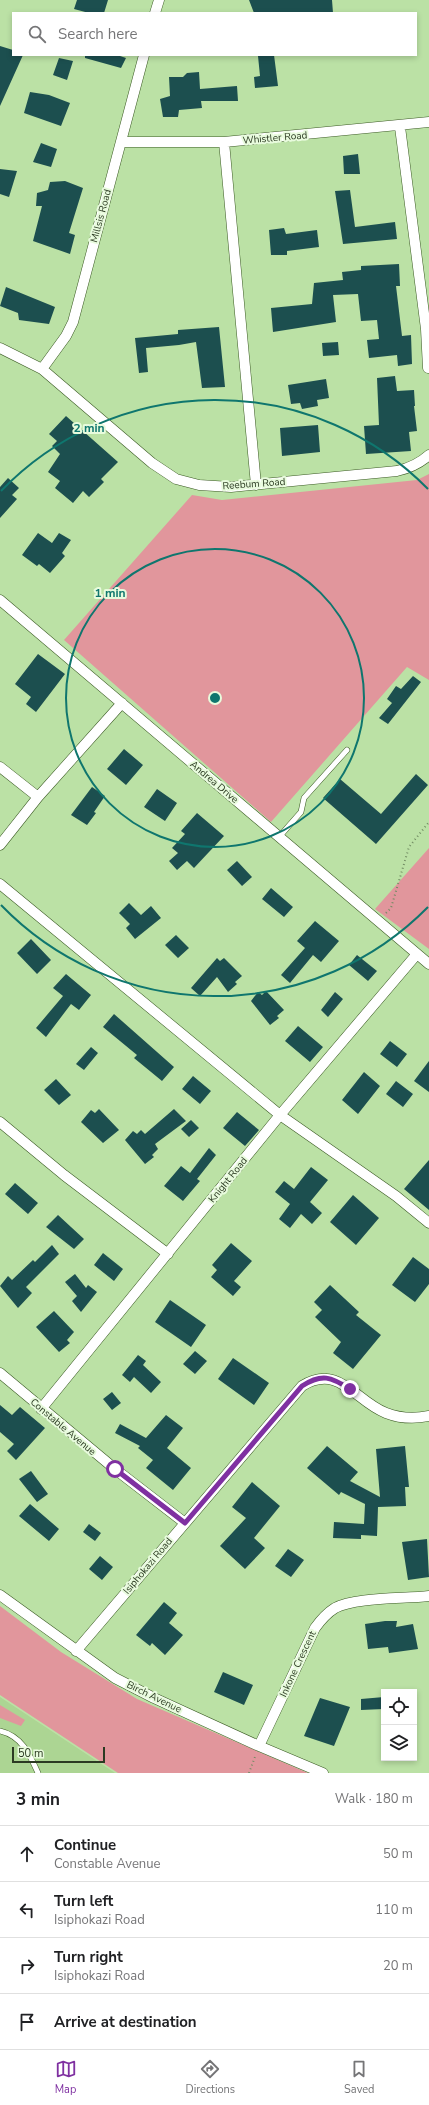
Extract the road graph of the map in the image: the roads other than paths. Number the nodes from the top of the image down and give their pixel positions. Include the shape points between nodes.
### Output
1 (159, 0) edge
2 (155, 12) edge
3 (144, 56) edge
4 (429, 122) edge
5 (400, 127) junction
6 (121, 142) junction
7 (224, 142) junction
8 (0, 348) edge
9 (42, 370) junction
10 (429, 371) edge
11 (429, 456) edge
12 (256, 485) junction
13 (0, 600) edge
14 (122, 703) junction
15 (347, 750) dead end
16 (0, 767) edge
17 (38, 797) junction
18 (279, 837) junction
19 (0, 845) edge
20 (0, 884) edge
21 (417, 954) junction
22 (429, 964) edge
23 (280, 1115) junction
24 (0, 1122) edge
25 (429, 1223) edge
26 (168, 1254) junction
27 (0, 1373) edge
28 (41, 1409) junction
29 (429, 1416) edge
30 (185, 1523) junction
31 (0, 1595) edge
32 (429, 1596) edge
33 (76, 1651) junction
34 (0, 1732) edge
35 (259, 1746) junction
36 (38, 1773) edge
37 (323, 1773) edge

1 - 2 street
3 - 6 street, Millsis Road
4 - 5 street, Whistler Road
5 - 7 street, Whistler Road
5 - 10 street
6 - 7 street, Whistler Road
6 - 9 street, Millsis Road via 73,322
7 - 12 street
8 - 9 street, Reebum Road
9 - 12 street, Reebum Road via 152,463 176,479 199,485
11 - 12 street, Reebum Road via 410,468 397,471
13 - 14 street, Andrea Drive
14 - 17 street
14 - 18 street, Andrea Drive
15 - 18 lane via 304,798 301,812
16 - 17 street
17 - 19 street
18 - 21 street, Andrea Drive
20 - 23 street
21 - 22 street, Andrea Drive
21 - 23 street, Knight Road
23 - 25 street via 396,1196
23 - 26 street, Knight Road
24 - 26 street via 64,1175
26 - 28 street, Knight Road
27 - 28 street, Constable Avenue
28 - 30 street, Constable Avenue
29 - 30 street, Isiphokazi Road via 401,1417 386,1413 335,1380 323,1377 312,1380 302,1386
30 - 33 street, Isiphokazi Road
31 - 33 street, Birch Avenue
32 - 35 street, Inkone Crescent via 341,1606 321,1620
33 - 35 street, Birch Avenue via 115,1678
34 - 36 lane via 8,1733 29,1751
35 - 37 street, Birch Avenue

